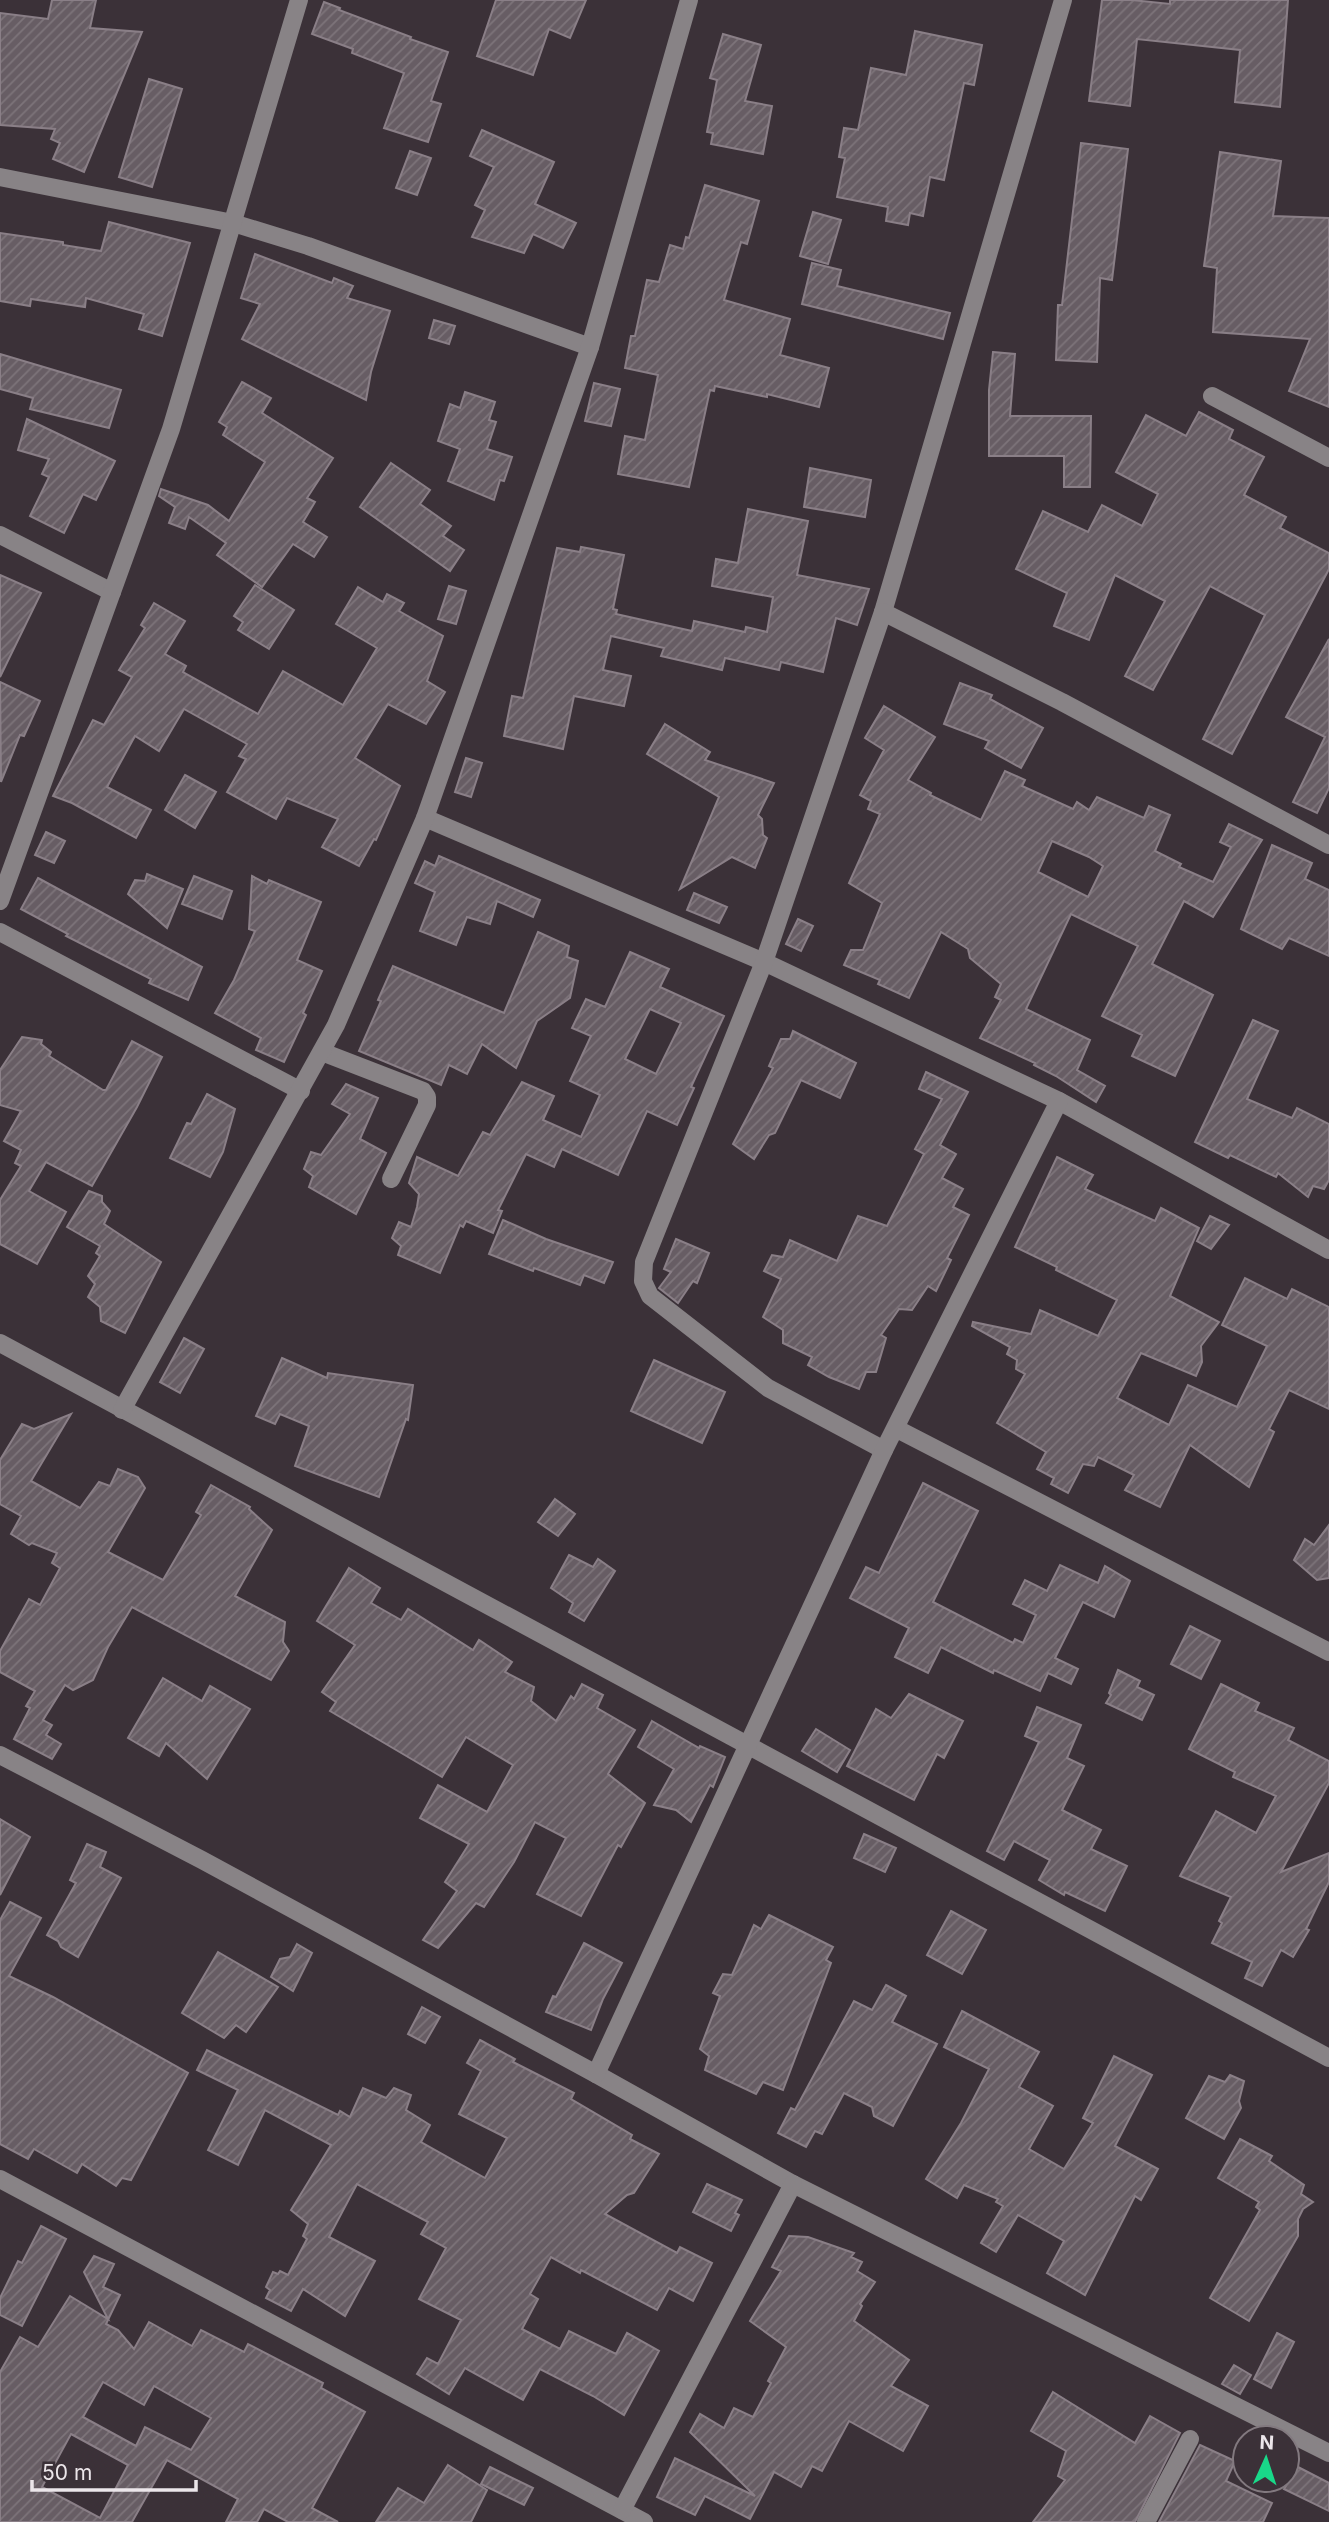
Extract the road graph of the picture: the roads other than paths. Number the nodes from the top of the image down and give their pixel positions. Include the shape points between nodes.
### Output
1 (299, 0) edge
2 (689, 0) edge
3 (1063, 0) edge
4 (0, 177) edge
5 (233, 223) junction
6 (590, 347) junction
7 (1212, 396) dead end
8 (1329, 458) edge
9 (0, 535) edge
10 (112, 592) junction
11 (883, 612) junction
12 (425, 818) junction
13 (1329, 845) edge
14 (0, 901) edge
15 (0, 932) edge
16 (764, 962) junction
17 (322, 1052) junction
18 (301, 1091) junction
19 (1059, 1101) junction
20 (391, 1179) dead end
21 (1329, 1250) edge
22 (0, 1343) edge
23 (122, 1410) junction
24 (897, 1429) junction
25 (884, 1450) junction
26 (1329, 1652) edge
27 (749, 1746) junction
28 (0, 1755) edge
29 (1329, 2058) edge
30 (596, 2074) junction
31 (0, 2179) edge
32 (793, 2184) junction
33 (1190, 2439) dead end
34 (1329, 2453) edge
35 (622, 2510) junction
36 (644, 2522) edge
37 (1146, 2522) edge

1 - 5 street
2 - 6 street
3 - 11 street
4 - 5 street
5 - 6 street
5 - 10 street via 172,429
6 - 12 street
7 - 8 street
9 - 10 street
10 - 14 street
11 - 13 street
11 - 16 street
12 - 16 street
12 - 17 street
15 - 18 street
16 - 19 street
16 - 25 street via 644,1262 643,1281 650,1296 768,1388
17 - 18 street
17 - 20 street via 423,1091 427,1097
18 - 23 street
19 - 21 street
19 - 24 street
22 - 23 street
23 - 27 street
24 - 25 street
24 - 26 street
25 - 27 street
27 - 29 street
27 - 30 street
28 - 30 street
30 - 32 street
31 - 35 street
32 - 34 street
32 - 35 street
33 - 37 street
35 - 36 street

